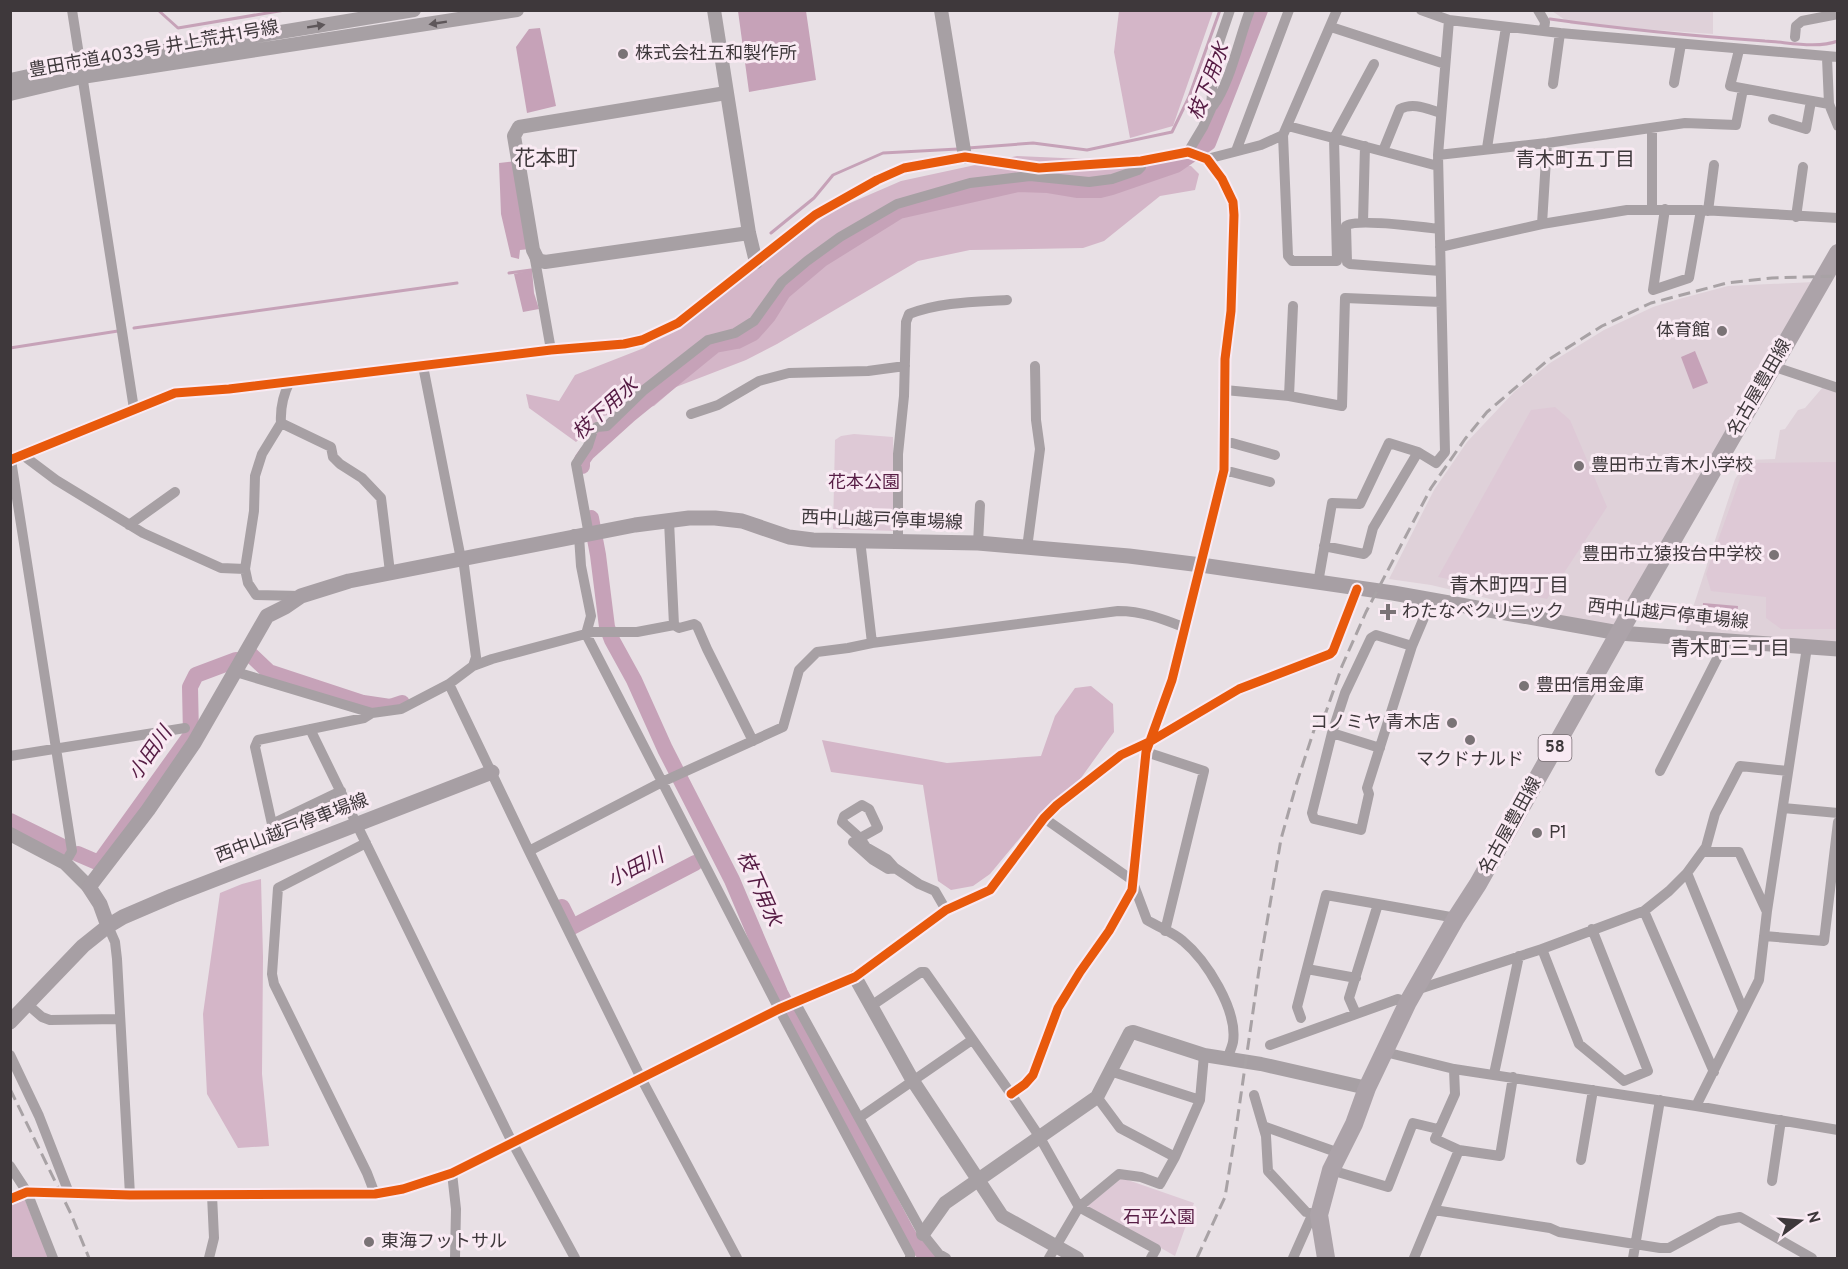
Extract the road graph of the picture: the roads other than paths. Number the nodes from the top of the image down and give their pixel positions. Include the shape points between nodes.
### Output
1 (72, 10) edge
2 (414, 10) edge
3 (517, 10) edge
4 (714, 10) edge
5 (941, 10) edge
6 (1230, 10) edge
7 (1250, 10) edge
8 (1289, 10) edge
9 (1337, 10) edge
10 (1421, 10) edge
11 (1538, 10) edge
12 (1838, 14) edge
13 (1449, 20) junction
14 (1331, 27) junction
15 (1506, 27) junction
16 (1544, 30) junction
17 (1560, 33) junction
18 (1681, 44) junction
19 (1793, 47) junction
20 (1739, 50) junction
21 (1832, 58) edge
22 (1374, 64) dead end
23 (1445, 64) junction
24 (81, 71) junction
25 (10, 80) edge
26 (1674, 83) dead end
27 (1553, 84) dead end
28 (1743, 88) junction
29 (726, 93) junction
30 (10, 94) edge
31 (1811, 101) junction
32 (1828, 104) junction
33 (1211, 109) junction
34 (1441, 113) junction
35 (1773, 119) dead end
36 (1838, 126) edge
37 (1652, 129) junction
38 (1286, 130) junction
39 (1334, 138) junction
40 (1547, 143) junction
41 (1365, 146) junction
42 (1487, 148) junction
43 (1236, 151) junction
44 (1383, 151) junction
45 (1188, 152) junction
46 (965, 157) junction
47 (1207, 159) junction
48 (1141, 161) junction
49 (1438, 161) junction
50 (1714, 165) dead end
51 (1803, 167) dead end
52 (1652, 210) junction
53 (1665, 210) junction
54 (1704, 211) junction
55 (1796, 217) junction
56 (1838, 218) edge
57 (1363, 222) junction
58 (1542, 225) junction
59 (1439, 229) junction
60 (749, 233) junction
61 (1440, 247) junction
62 (1838, 253) edge
63 (534, 254) junction
64 (756, 262) junction
65 (1440, 271) junction
66 (1006, 300) dead end
67 (1441, 302) junction
68 (1293, 306) dead end
69 (551, 350) junction
70 (423, 366) junction
71 (905, 366) junction
72 (1035, 366) dead end
73 (1772, 366) junction
74 (290, 381) junction
75 (1838, 388) edge
76 (1225, 390) junction
77 (1289, 396) junction
78 (134, 409) junction
79 (691, 414) dead end
80 (281, 423) junction
81 (1225, 441) junction
82 (1418, 452) junction
83 (1275, 455) dead end
84 (24, 456) junction
85 (11, 460) edge
86 (1224, 470) junction
87 (1270, 482) dead end
88 (175, 492) dead end
89 (980, 505) dead end
90 (669, 521) junction
91 (129, 525) junction
92 (584, 534) junction
93 (860, 540) junction
94 (898, 542) junction
95 (978, 543) junction
96 (1324, 546) junction
97 (1027, 548) junction
98 (463, 558) junction
99 (1202, 564) junction
100 (245, 569) junction
101 (390, 572) junction
102 (1318, 583) junction
103 (1357, 589) junction
104 (301, 596) junction
105 (1431, 601) junction
106 (674, 625) junction
107 (1186, 628) junction
108 (1619, 633) junction
109 (586, 634) junction
110 (1726, 641) junction
111 (872, 643) junction
112 (1412, 646) junction
113 (1807, 647) junction
114 (1838, 649) edge
115 (473, 666) junction
116 (236, 672) junction
117 (449, 684) junction
118 (372, 714) junction
119 (185, 728) dead end
120 (310, 729) junction
121 (1332, 734) junction
122 (753, 741) junction
123 (1151, 741) junction
124 (1380, 748) junction
125 (57, 749) junction
126 (1146, 752) junction
127 (10, 756) edge
128 (1660, 771) dead end
129 (1788, 771) junction
130 (492, 772) junction
131 (666, 780) junction
132 (341, 791) junction
133 (1783, 808) junction
134 (1838, 813) edge
135 (1044, 818) junction
136 (1838, 822) edge
137 (10, 834) edge
138 (365, 840) junction
139 (856, 840) dead end
140 (529, 851) junction
141 (1703, 852) junction
142 (65, 863) junction
143 (1687, 873) junction
144 (1132, 880) junction
145 (1834, 886) edge
146 (89, 887) junction
147 (1378, 904) junction
148 (946, 910) junction
149 (1644, 911) junction
150 (1767, 911) junction
151 (1456, 918) junction
152 (108, 926) junction
153 (1592, 929) junction
154 (1165, 931) junction
155 (1764, 936) junction
156 (1542, 949) junction
157 (1519, 956) junction
158 (1307, 969) junction
159 (855, 977) junction
160 (1356, 978) junction
161 (1412, 996) junction
162 (795, 1002) junction
163 (27, 1004) junction
164 (871, 1006) junction
165 (781, 1008) junction
166 (1743, 1010) junction
167 (1356, 1014) junction
168 (1300, 1018) dead end
169 (120, 1019) junction
170 (10, 1022) edge
171 (972, 1040) junction
172 (1270, 1045) dead end
173 (1385, 1052) junction
174 (10, 1054) edge
175 (1204, 1055) junction
176 (1227, 1059) junction
177 (1454, 1069) junction
178 (1110, 1071) junction
179 (1714, 1072) junction
180 (1494, 1074) junction
181 (1512, 1077) junction
182 (641, 1078) junction
183 (913, 1081) junction
184 (1624, 1081) junction
185 (1367, 1088) junction
186 (1593, 1090) junction
187 (1011, 1094) junction
188 (1619, 1094) junction
189 (1254, 1095) dead end
190 (1096, 1096) junction
191 (1200, 1100) junction
192 (1659, 1100) junction
193 (1696, 1106) junction
194 (859, 1118) junction
195 (1780, 1120) junction
196 (1263, 1126) junction
197 (1438, 1129) junction
198 (1838, 1130) edge
199 (1039, 1136) junction
200 (512, 1142) junction
201 (1459, 1150) junction
202 (1340, 1153) junction
203 (1175, 1157) junction
204 (1581, 1160) dead end
205 (10, 1166) edge
206 (1331, 1170) junction
207 (452, 1173) junction
208 (976, 1180) junction
209 (1772, 1181) dead end
210 (27, 1192) junction
211 (69, 1192) junction
212 (375, 1194) junction
213 (130, 1195) junction
214 (212, 1195) junction
215 (10, 1198) edge
216 (1079, 1207) junction
217 (1434, 1210) junction
218 (1316, 1214) junction
219 (922, 1234) junction
220 (1635, 1244) junction
221 (1052, 1252) edge
222 (912, 1255) edge
223 (53, 1258) edge
224 (209, 1258) edge
225 (455, 1258) edge
226 (575, 1258) edge
227 (737, 1258) edge
228 (946, 1258) edge
229 (1077, 1258) edge
230 (1151, 1258) edge
231 (1293, 1258) edge
232 (1326, 1258) edge
233 (1414, 1258) edge
234 (1633, 1258) edge
235 (1812, 1258) edge

1 - 24 street
24 -> 2 street, 豊田市道4033号 井上荒井1号線
3 -> 24 street, 豊田市道4033号 井上荒井1号線
4 - 29 street
5 - 46 street
6 - 33 street via 1214,57
7 - 33 street via 1231,68
8 - 43 street
9 - 14 street
10 - 13 street
11 - 16 street via 1545,21
12 - 19 street via 1802,21 1796,26
13 - 15 street
13 - 23 street
14 - 23 street
14 - 38 street
15 - 16 street
15 - 42 street
16 - 17 street
17 - 18 street
17 - 27 street
18 - 20 street
18 - 26 street
19 - 20 street
19 - 21 street
20 - 28 street via 1730,86
21 - 32 street
22 - 39 street
23 - 34 street
24 - 25 street, 豊田市道4033号 井上荒井1号線
24 - 30 street, 豊田市道4033号 井上荒井1号線
24 - 78 street
28 - 31 street
28 - 37 street via 1736,124 1685,123
29 - 60 street
29 - 63 street via 519,127 514,136
31 - 32 street
31 - 35 street via 1806,129
32 - 36 street
33 - 45 street
34 - 44 street via 1415,105 1400,109
34 - 49 street
37 - 40 street
37 - 52 street
38 - 39 street
38 - 39 street via 1288,256 1292,261 1337,261
38 - 43 street via 1261,145
39 - 41 street
40 - 42 street
40 - 58 street
41 - 44 street
41 - 57 street
42 - 49 street
43 - 47 street
44 - 49 street
45 - 47 street
45 - 48 street
46 - 48 street via 1039,168
46 - 64 street via 904,168 877,180 815,215
47 - 76 street via 1233,202
48 - 92 street via 1138,170 1089,182 1030,176 970,183 897,204 840,237 782,282 754,321 735,333 708,340 644,390 607,426 593,430 576,464
49 - 59 street
50 - 54 street
51 - 55 street
52 - 53 street
52 - 58 street via 1627,210
53 - 54 street
53 - 54 street via 1653,290 1689,278
54 - 55 street
55 - 56 street
57 - 59 street
57 - 65 street via 1346,226 1350,264
58 - 61 street
59 - 61 street
60 - 63 street via 545,262
60 - 64 street
61 - 65 street
62 - 73 main road, 名古屋豊田線 / 58
63 - 69 street
64 - 69 street via 663,331 624,344
65 - 67 street
66 - 71 street via 945,303 909,314
67 - 77 street via 1345,298 1342,406
67 - 82 street via 1445,452 1436,463
68 - 77 street
69 - 70 street
70 - 74 street
70 - 98 street
71 - 79 street via 789,373 759,381 718,405
71 - 94 street via 898,454
72 - 97 street via 1040,449
73 - 75 street
73 - 108 main road, 名古屋豊田線 / 58
74 - 78 street via 175,393
74 - 80 street via 283,394
76 - 77 street
76 - 81 street
78 - 84 street
80 - 100 street via 262,454 255,476
80 - 101 street via 331,447 333,457 381,498
81 - 83 street
81 - 86 street
82 - 96 street via 1373,528 1367,551 1364,554
82 - 96 street via 1389,443 1360,504 1332,503
84 - 85 street
84 - 91 street
85 - 125 street
86 - 87 street
86 - 99 street
88 - 91 street
89 - 95 street
90 - 92 main road, 西中山越戸停車場線
90 - 93 main road, 西中山越戸停車場線 via 715,518 742,521 789,537
90 - 106 street
91 - 100 street via 221,568
92 - 98 main road, 西中山越戸停車場線
92 - 109 street via 581,566 591,616
93 - 94 main road, 西中山越戸停車場線
93 - 111 street
94 - 95 main road, 西中山越戸停車場線
95 - 97 main road, 西中山越戸停車場線
96 - 102 street
97 - 99 main road, 西中山越戸停車場線
98 - 101 main road, 西中山越戸停車場線
98 - 115 street via 476,657
99 - 102 main road, 西中山越戸停車場線
99 - 107 street
100 - 104 street via 256,595
101 - 104 main road, 西中山越戸停車場線
102 - 103 main road, 西中山越戸停車場線
103 - 105 main road, 西中山越戸停車場線
103 - 123 street via 1330,654 1239,689
104 - 116 main road, 西中山越戸停車場線 via 267,616
105 - 108 main road, 西中山越戸停車場線
105 - 112 street
106 - 109 street via 637,632
106 - 122 street via 697,626
107 - 111 street via 1152,614 1118,611
107 - 123 street
108 - 110 main road, 西中山越戸停車場線
108 - 151 main road, 名古屋豊田線 / 58
109 - 115 street
109 - 131 street
110 - 113 main road, 西中山越戸停車場線
110 - 128 street
111 - 122 street via 817,652 799,670 783,727
112 - 121 street via 1376,635 1371,638 1345,693
112 - 124 street
113 - 114 main road, 西中山越戸停車場線
113 - 129 street
115 - 117 street
116 - 118 street
116 - 146 main road, 西中山越戸停車場線 via 169,781
117 - 118 street via 401,709
117 - 130 street
118 - 120 street
119 - 125 street
120 - 132 street
120 - 132 street via 258,740 255,747 272,824
121 - 124 street
121 - 124 street via 1312,813 1314,819 1361,830 1367,788
122 - 131 street
123 - 126 street
123 - 135 street via 1121,755
125 - 127 street
125 - 142 street via 72,851
126 - 144 street
126 - 154 street via 1204,771
129 - 133 street
129 - 141 street via 1740,766 1715,814
130 - 140 street
130 - 152 main road, 西中山越戸停車場線 via 162,899
131 - 140 street
131 - 165 street
132 - 138 street
133 - 134 street
133 - 150 street
135 - 144 street
135 - 148 street via 990,890
136 - 145 street
137 - 142 street
138 - 200 street
138 - 212 street via 278,888 273,974 274,984
139 - 148 street via 935,891
140 - 182 street
141 - 143 street
141 - 150 street via 1739,852
142 - 146 street
143 - 149 street
143 - 166 street
144 - 154 street via 1147,920
144 - 187 street via 1132,890 1109,931 1058,1008 1034,1075
145 - 155 street via 1824,941
146 - 152 main road
147 - 151 street
147 - 158 street via 1326,895
147 - 160 street
148 - 159 street
149 - 153 street
149 - 179 street
150 - 155 street
151 - 161 main road, 名古屋豊田線 / 58
152 - 163 main road, 西中山越戸停車場線 via 82,946
152 - 169 street via 115,942
153 - 156 street
153 - 184 street via 1648,1071
154 - 176 street via 1181,938 1201,959 1225,999 1233,1040
155 - 166 street via 1759,980
156 - 157 street
156 - 184 street via 1579,1044
157 - 161 street
157 - 180 street
158 - 160 street
158 - 168 street via 1297,1007
159 - 162 street
159 - 164 street
160 - 167 street via 1349,998
161 - 167 street
161 - 173 main road, 名古屋豊田線 / 58
162 - 165 street
162 - 194 street
163 - 169 street via 50,1020
163 - 170 main road, 西中山越戸停車場線
164 - 171 street via 923,971
164 - 183 street
165 - 182 street
165 - 222 street
166 - 179 street
167 - 172 street
169 - 213 street
171 - 183 street
171 - 187 street
173 - 177 street
173 - 185 main road, 名古屋豊田線 / 58
174 - 211 street
175 - 176 street
175 - 178 street via 1133,1032
175 - 191 street
176 - 185 street
177 - 180 street
177 - 197 street via 1455,1094
178 - 190 street
178 - 191 street
179 - 193 street
180 - 181 street
181 - 186 street
181 - 201 street via 1500,1156
182 - 200 street
182 - 227 street
183 - 194 street
183 - 208 street
184 - 188 street
185 - 202 main road, 名古屋豊田線 / 58
186 - 188 street
186 - 204 street
187 - 199 street
188 - 192 street
189 - 196 street
190 - 199 street
190 - 203 street via 1123,1131
191 - 203 street
192 - 193 street
192 - 220 street
193 - 195 street
194 - 219 street
195 - 198 street
195 - 209 street
196 - 202 street
196 - 218 street via 1268,1171 1306,1212
197 - 201 street via 1435,1139
197 - 206 street via 1413,1123 1388,1187
199 - 208 street
199 - 216 street
200 - 207 street
200 - 226 street
201 - 217 street
202 - 206 main road, 名古屋豊田線 / 58
203 - 216 street via 1160,1184 1119,1174
205 - 210 street
206 - 218 main road, 名古屋豊田線 / 58
207 - 212 street
207 - 225 street
208 - 219 street via 945,1203
208 - 221 street via 1002,1216
210 - 211 street
210 - 215 street
210 - 223 street
211 - 213 street
212 - 214 street
213 - 214 street
214 - 224 street via 214,1238
216 - 221 street
216 - 230 street via 1156,1250
217 - 220 street
217 - 233 street
218 - 231 street
218 - 232 main road, 名古屋豊田線 / 58
219 - 222 street
219 - 228 street
220 - 234 street
220 - 235 street via 1669,1248 1719,1221 1740,1217
221 - 229 street

